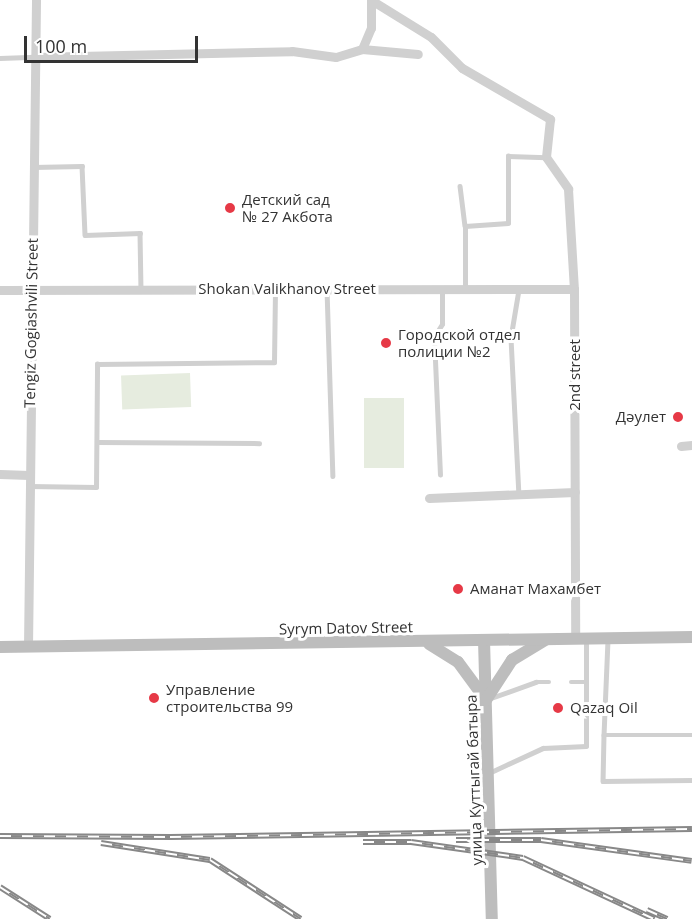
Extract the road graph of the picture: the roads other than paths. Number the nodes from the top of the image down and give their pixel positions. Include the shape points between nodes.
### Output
1 (36, 0) edge
2 (371, 0) edge
3 (362, 49) junction
4 (418, 54) dead end
5 (35, 57) junction
6 (0, 58) edge
7 (546, 157) junction
8 (33, 168) junction
9 (460, 186) dead end
10 (465, 226) junction
11 (32, 288) junction
12 (465, 288) junction
13 (141, 289) junction
14 (275, 289) junction
15 (327, 289) junction
16 (442, 289) junction
17 (574, 289) junction
18 (0, 290) edge
19 (519, 290) junction
20 (97, 442) junction
21 (259, 443) dead end
22 (692, 445) edge
23 (681, 446) dead end
24 (0, 474) edge
25 (29, 475) junction
26 (440, 475) dead end
27 (333, 476) dead end
28 (29, 486) junction
29 (575, 492) junction
30 (519, 494) junction
31 (429, 498) dead end
32 (692, 637) edge
33 (580, 638) junction
34 (608, 638) junction
35 (548, 639) junction
36 (484, 640) junction
37 (425, 643) junction
38 (0, 647) edge
39 (28, 647) junction
40 (549, 682) dead end
41 (571, 682) dead end
42 (585, 682) junction
43 (486, 700) junction
44 (604, 735) junction
45 (692, 735) edge
46 (488, 773) junction
47 (692, 780) edge
48 (492, 919) edge

1 - 5 street, Tengiz Gogiashvili Street
2 - 3 street via 371,28
2 - 7 street via 431,37 462,68 549,119
3 - 4 street
3 - 5 street via 336,57 292,51
5 - 6 lane
5 - 8 street, Tengiz Gogiashvili Street
7 - 10 lane via 508,156 508,223
7 - 17 street, 2nd street via 568,189
8 - 11 street, Tengiz Gogiashvili Street
8 - 13 lane via 82,166 85,235 140,233
9 - 10 lane
10 - 12 lane
11 - 13 street, Shokan Valikhanov Street
11 - 18 street, Shokan Valikhanov Street
11 - 25 street, Tengiz Gogiashvili Street
12 - 16 street, Shokan Valikhanov Street
12 - 19 street, Shokan Valikhanov Street
13 - 14 street, Shokan Valikhanov Street
14 - 15 street, Shokan Valikhanov Street
14 - 20 lane via 274,362 97,364
15 - 16 street, Shokan Valikhanov Street
15 - 27 lane
16 - 26 lane via 442,324 434,337
17 - 19 street, Shokan Valikhanov Street
17 - 29 street, 2nd street
19 - 30 lane via 511,338
20 - 21 lane
20 - 28 lane via 96,487
22 - 23 street
24 - 25 street
25 - 28 street, Tengiz Gogiashvili Street
28 - 39 street, Tengiz Gogiashvili Street
29 - 30 street
29 - 33 street, 2nd street
30 - 31 street
32 - 34 main road, Syrym Datov Street
33 - 34 main road, Syrym Datov Street
33 - 35 main road, Syrym Datov Street
33 - 42 lane
34 - 44 lane
35 - 36 main road, Syrym Datov Street
35 - 43 main road via 512,660
36 - 37 main road, Syrym Datov Street
36 - 43 main road, улица Куттыгай батыра
37 - 39 main road, Syrym Datov Street
37 - 43 main road via 458,662
38 - 39 main road, Syrym Datov Street
40 - 43 lane via 536,681
41 - 42 lane
42 - 46 lane via 586,746 543,748
43 - 46 main road, улица Куттыгай батыра
44 - 45 lane
44 - 47 lane via 603,781
46 - 48 main road, улица Куттыгай батыра

